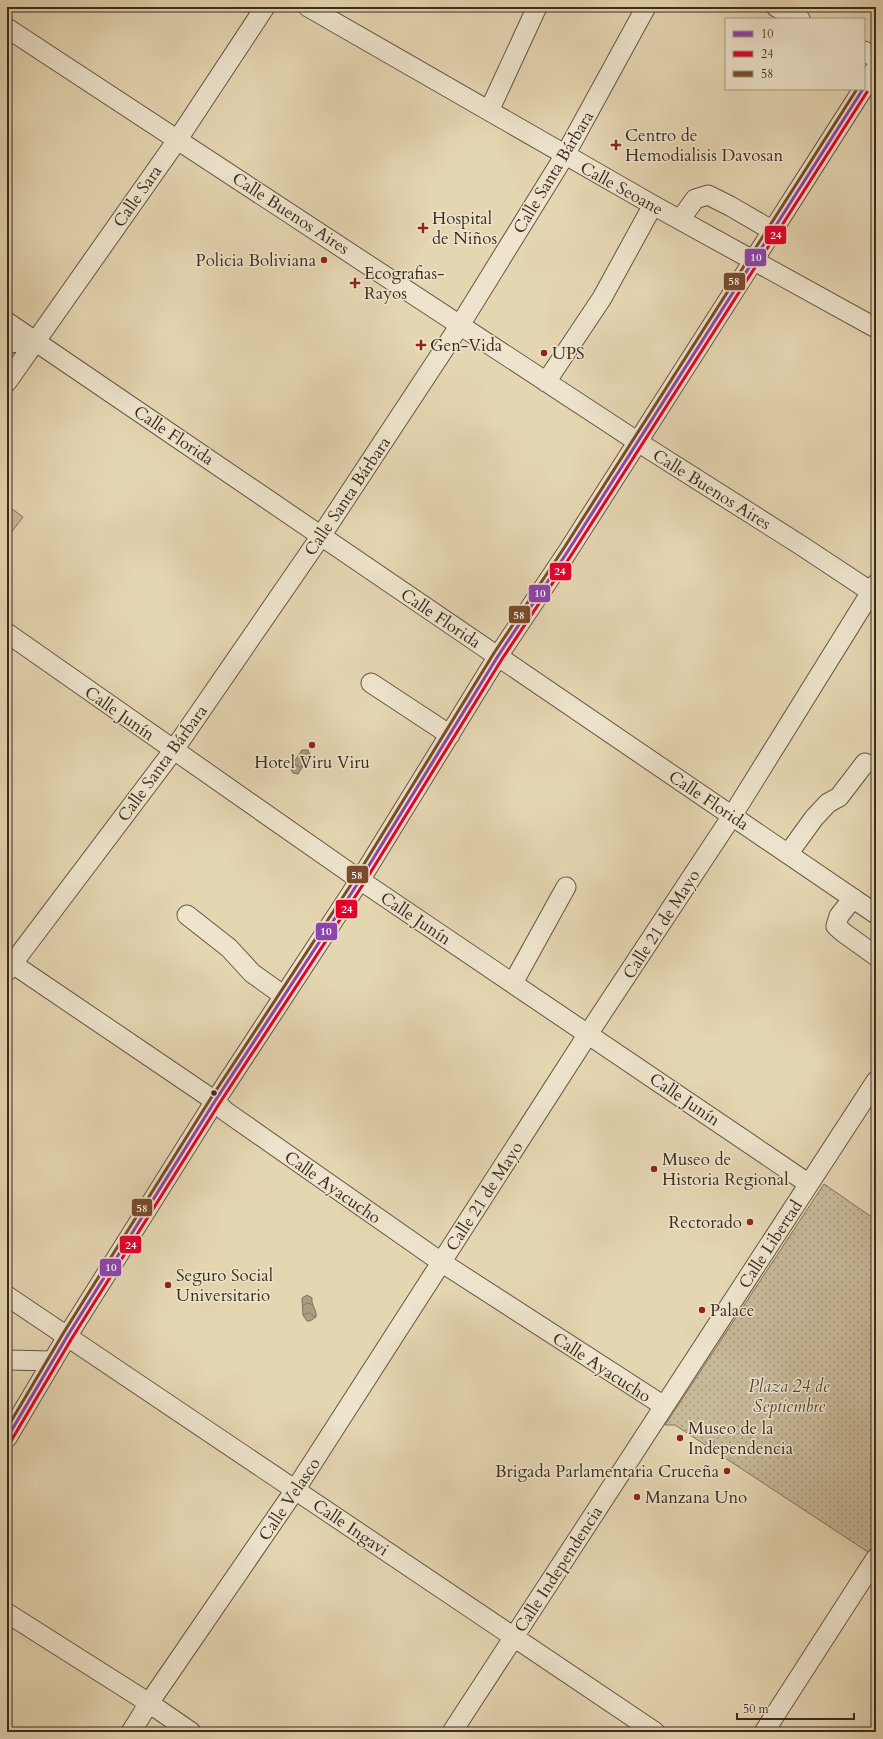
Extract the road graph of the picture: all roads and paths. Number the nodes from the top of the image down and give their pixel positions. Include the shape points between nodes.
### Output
1 (266, 7) edge
2 (308, 7) edge
3 (537, 7) edge
4 (646, 7) edge
5 (7, 28) edge
6 (865, 52) edge
7 (876, 58) edge
8 (876, 68) edge
9 (865, 86) edge
10 (863, 90) edge
11 (490, 111) junction
12 (178, 139) junction
13 (565, 155) junction
14 (653, 205) junction
15 (680, 220) junction
16 (773, 231) junction
17 (754, 260) junction
18 (7, 322) edge
19 (460, 325) junction
20 (876, 328) edge
21 (35, 341) junction
22 (7, 343) edge
23 (7, 382) edge
24 (546, 382) junction
25 (638, 442) junction
26 (321, 536) junction
27 (874, 590) edge
28 (7, 633) edge
29 (498, 656) junction
30 (371, 683) dead end
31 (450, 735) junction
32 (173, 751) junction
33 (865, 763) dead end
34 (732, 816) junction
35 (788, 854) junction
36 (360, 880) junction
37 (566, 887) dead end
38 (853, 898) junction
39 (876, 914) edge
40 (187, 915) dead end
41 (876, 956) edge
42 (9, 965) edge
43 (513, 983) junction
44 (284, 996) junction
45 (588, 1034) junction
46 (876, 1081) edge
47 (215, 1101) junction
48 (809, 1184) junction
49 (441, 1262) junction
50 (7, 1296) edge
51 (68, 1335) junction
52 (7, 1360) edge
53 (53, 1361) junction
54 (664, 1406) junction
55 (7, 1438) edge
56 (295, 1490) junction
57 (876, 1558) edge
58 (7, 1613) edge
59 (514, 1637) junction
60 (149, 1703) junction
61 (131, 1732) edge
62 (191, 1732) edge
63 (452, 1732) edge
64 (655, 1732) edge
65 (764, 1732) edge

1 - 12 street, Calle Sara
2 - 11 street, Calle Seoane
3 - 11 street
4 - 13 street, Calle Santa Bárbara
5 - 12 street, Calle Buenos Aires
6 - 7 street
8 - 9 street
10 - 16 street
11 - 13 street, Calle Seoane
12 - 19 street, Calle Buenos Aires
12 - 21 street, Calle Sara
13 - 14 street, Calle Seoane
13 - 19 street, Calle Santa Bárbara
14 - 15 street, Calle Seoane
14 - 24 street via 602,298
15 - 16 street via 695,199 708,196
15 - 17 street, Calle Seoane
16 - 17 street
17 - 20 street, Calle Seoane
17 - 25 street
18 - 21 street, Calle Florida
19 - 24 street, Calle Buenos Aires
19 - 26 street, Calle Santa Bárbara
21 - 22 street
21 - 23 street, Calle Sara
21 - 26 street, Calle Florida
24 - 25 street, Calle Buenos Aires
25 - 27 street, Calle Buenos Aires
25 - 29 street
26 - 29 street, Calle Florida
26 - 32 street, Calle Santa Bárbara
27 - 34 street, Calle 21 de Mayo
28 - 32 street, Calle Junín
29 - 31 street
29 - 34 street, Calle Florida
30 - 31 street
31 - 36 street
32 - 36 street, Calle Junín
32 - 42 street, Calle Santa Bárbara
33 - 35 street via 839,797 814,818
34 - 35 street, Calle Florida
34 - 45 street, Calle 21 de Mayo
35 - 38 street, Calle Florida
36 - 43 street, Calle Junín
36 - 44 street
37 - 43 street
38 - 39 street, Calle Florida
38 - 41 street via 837,920 836,926
40 - 44 street via 223,943 252,973
42 - 47 street, Calle Ayacucho
43 - 45 street, Calle Junín
44 - 47 street
45 - 48 street, Calle Junín
45 - 49 street, Calle 21 de Mayo
46 - 48 street, Calle Libertad
47 - 49 street, Calle Ayacucho via 225,1111
47 - 51 street
48 - 54 street, Calle Libertad
49 - 54 street, Calle Ayacucho
49 - 56 street, Calle Velasco
50 - 51 street, Calle Ingavi
51 - 53 street
51 - 56 street, Calle Ingavi
52 - 53 street
53 - 55 street
54 - 59 street, Calle Independencia
56 - 59 street, Calle Ingavi
56 - 60 street, Calle Velasco
57 - 65 street
58 - 60 street
59 - 63 street, Calle Independencia
59 - 64 street, Calle Ingavi
60 - 61 street, Calle Velasco
60 - 62 street

